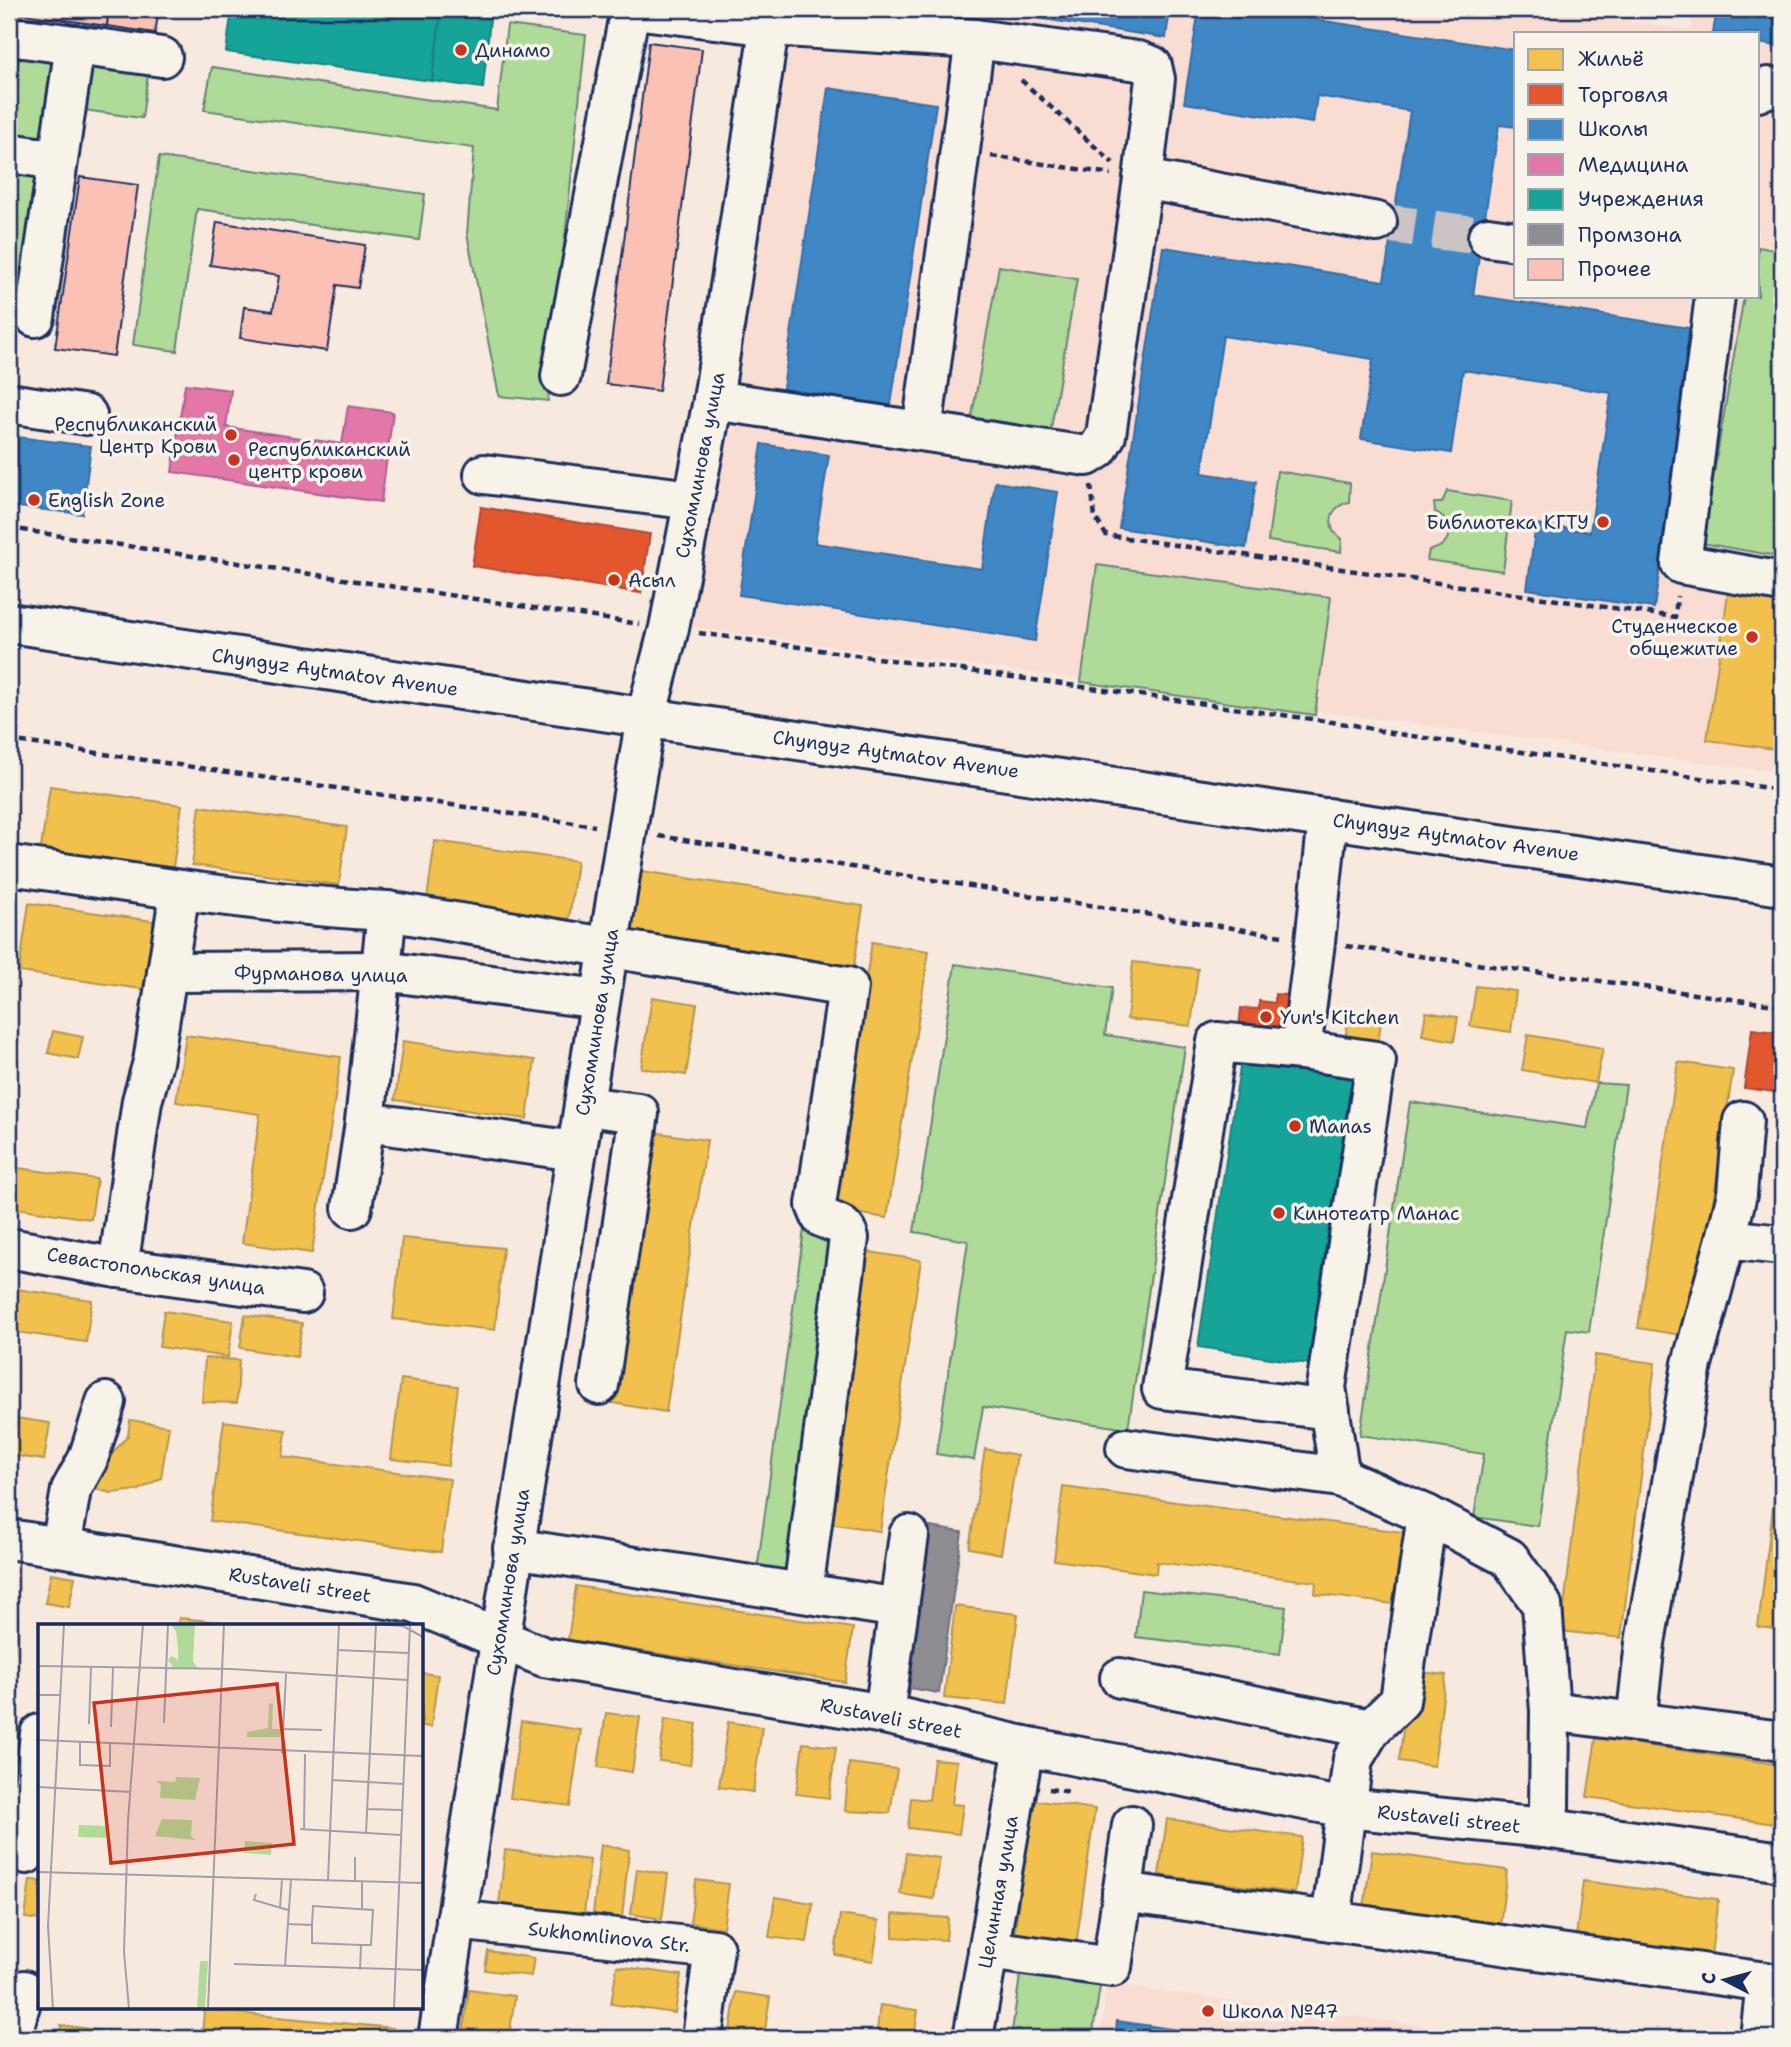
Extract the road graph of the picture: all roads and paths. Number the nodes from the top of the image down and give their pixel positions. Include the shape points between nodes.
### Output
1 (632, 9) edge
2 (771, 17) edge
3 (9, 36) edge
4 (975, 38) junction
5 (75, 45) junction
6 (162, 57) dead end
7 (1014, 75) dead end
8 (1782, 89) edge
9 (1760, 91) edge
10 (959, 151) junction
11 (9, 153) edge
12 (57, 160) junction
13 (1135, 177) junction
14 (1377, 222) tunnel mouth
15 (1716, 298) edge
16 (35, 317) dead end
17 (561, 376) dead end
18 (713, 400) junction
19 (9, 403) edge
20 (87, 415) dead end
21 (922, 431) junction
22 (1087, 456) junction
23 (484, 474) dead end
24 (693, 500) junction
25 (9, 528) edge
26 (1681, 564) junction
27 (1782, 582) edge
28 (9, 623) edge
29 (669, 628) junction
30 (646, 717) junction
31 (9, 740) edge
32 (1782, 790) edge
33 (1328, 818) junction
34 (627, 830) junction
35 (9, 865) edge
36 (1782, 886) edge
37 (180, 890) junction
38 (387, 911) junction
39 (1315, 942) junction
40 (609, 948) junction
41 (382, 971) junction
42 (167, 972) junction
43 (600, 999) junction
44 (1782, 1006) edge
45 (1301, 1050) junction
46 (584, 1106) junction
47 (1743, 1121) dead end
48 (365, 1122) junction
49 (576, 1151) junction
50 (352, 1208) dead end
51 (1726, 1240) junction
52 (1782, 1245) edge
53 (9, 1248) edge
54 (118, 1268) junction
55 (303, 1293) dead end
56 (599, 1385) dead end
57 (106, 1402) dead end
58 (1330, 1410) junction
59 (1126, 1448) dead end
60 (1340, 1477) junction
61 (1427, 1515) junction
62 (909, 1535) dead end
63 (9, 1539) edge
64 (61, 1547) junction
65 (513, 1548) junction
66 (803, 1592) junction
67 (899, 1608) junction
68 (500, 1638) junction
69 (1120, 1678) dead end
70 (1550, 1711) junction
71 (884, 1714) junction
72 (1636, 1722) junction
73 (1371, 1729) junction
74 (1782, 1741) edge
75 (1024, 1746) junction
76 (38, 1750) edge
77 (1346, 1808) junction
78 (1132, 1825) dead end
79 (1544, 1828) junction
80 (25, 1854) edge
81 (1782, 1862) edge
82 (1122, 1892) junction
83 (456, 1920) junction
84 (1331, 1921) junction
85 (988, 1950) junction
86 (24, 1990) dead end
87 (11, 2038) edge
88 (439, 2038) edge
89 (702, 2038) edge
90 (973, 2038) edge
91 (1760, 2038) edge

1 - 2 street
1 - 17 street
2 - 4 street
2 - 18 street, Сухомлинова улица
3 - 5 street
4 - 10 street
4 - 13 street via 1153,66 1155,91
5 - 6 street
5 - 12 street
7 - 13 path
8 - 9 street
10 - 13 path
10 - 21 street
11 - 12 street
12 - 16 street
13 - 14 street
13 - 22 street via 1105,435 1098,449
15 - 26 street
18 - 21 street
18 - 24 street, Сухомлинова улица
19 - 20 street
21 - 22 street
22 - 26 path via 1095,517 1106,535 1675,617
23 - 24 street
24 - 29 street, Сухомлинова улица
25 - 29 path
26 - 27 street
28 - 30 street, Chyngyz Aytmatov Avenue
29 - 30 street, Сухомлинова улица
29 - 32 path
30 - 33 street, Chyngyz Aytmatov Avenue
30 - 34 street, Сухомлинова улица
31 - 34 path
33 - 36 street, Chyngyz Aytmatov Avenue
33 - 39 street
34 - 39 path
34 - 40 street, Сухомлинова улица
35 - 37 street
37 - 38 street
37 - 42 street
38 - 40 street
38 - 41 street
39 - 44 path
39 - 45 street
40 - 43 street, Сухомлинова улица
40 - 66 street via 848,987 816,1205 821,1217 847,1229 849,1238
41 - 42 street, Фурманова улица
41 - 43 street, Фурманова улица
41 - 48 street
42 - 54 street via 142,1101
43 - 46 street, Сухомлинова улица
45 - 58 street via 1376,1061 1326,1387
45 - 58 street via 1217,1042 1162,1388
46 - 49 street, Сухомлинова улица
46 - 56 street via 639,1112
47 - 51 street via 1737,1194
48 - 49 street
48 - 50 street
49 - 65 street, Сухомлинова улица
51 - 52 street
51 - 72 street via 1692,1364
53 - 54 street, Севастопольская улица
54 - 55 street, Севастопольская улица
57 - 64 street via 88,1459 71,1490
58 - 60 street
59 - 60 street
60 - 61 street
61 - 70 street via 1509,1558 1542,1605
61 - 73 street via 1400,1701
62 - 67 street
63 - 64 street, Rustaveli street
64 - 68 street, Rustaveli street via 413,1603
65 - 66 street
65 - 68 street, Сухомлинова улица
66 - 67 street
67 - 71 street
68 - 71 street, Rustaveli street via 544,1657
68 - 83 street, Сухомлинова улица
69 - 73 street
70 - 72 street
70 - 79 street via 1549,1808
71 - 75 street, Rustaveli street
72 - 74 street
73 - 77 street via 1353,1759
75 - 77 street, Rustaveli street
75 - 85 street, Целинная улица
76 - 80 street
77 - 79 street, Rustaveli street
77 - 84 street
78 - 82 street
79 - 81 street, Rustaveli street
82 - 84 street
82 - 85 street via 1111,1967
83 - 88 street, Сухомлинова улица
83 - 89 street, Sukhomlinova Str. via 714,1949
84 - 91 street via 1766,1982
85 - 90 street, Целинная улица
86 - 87 street

